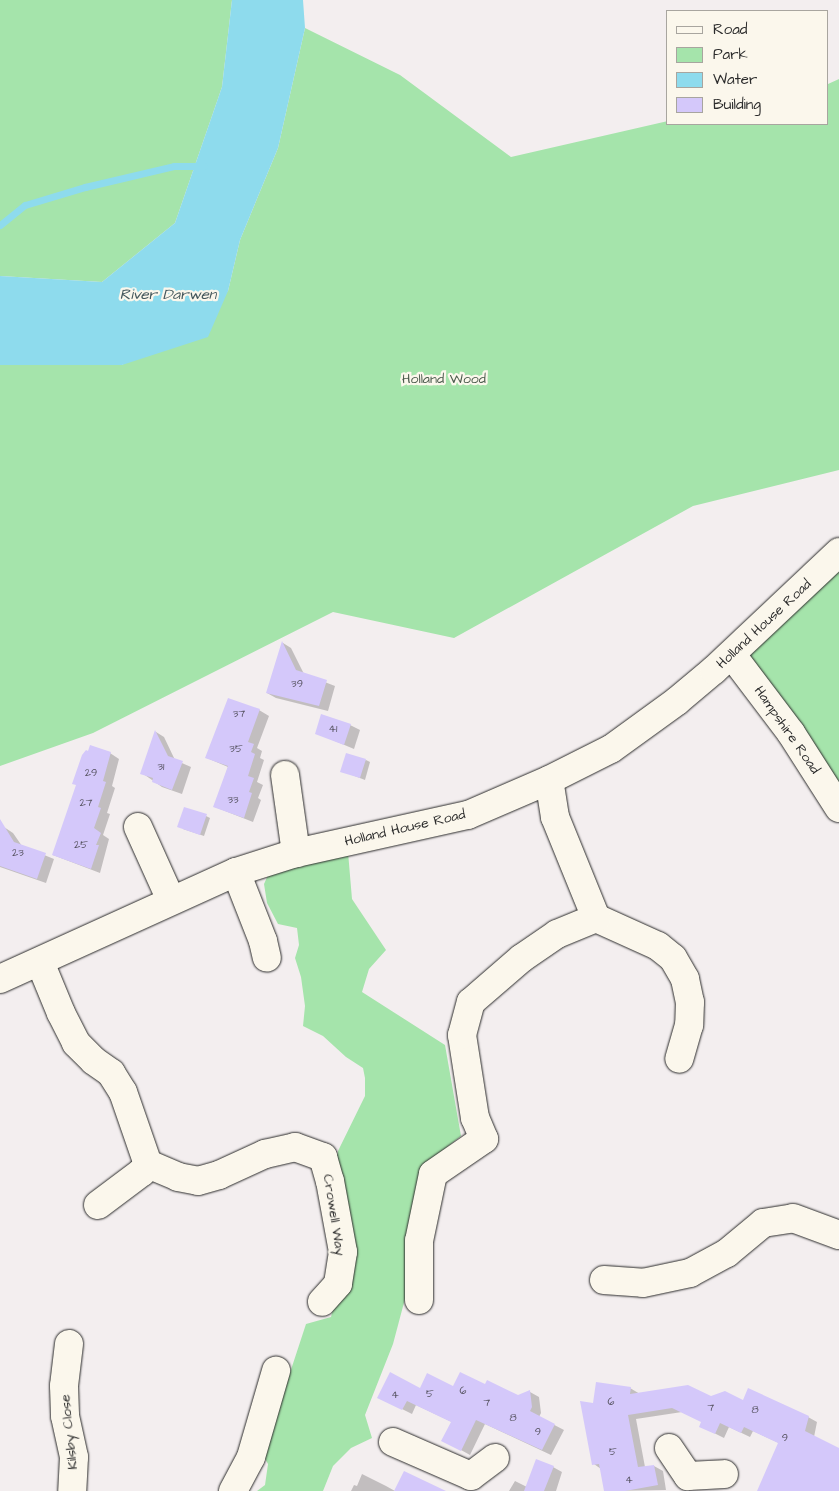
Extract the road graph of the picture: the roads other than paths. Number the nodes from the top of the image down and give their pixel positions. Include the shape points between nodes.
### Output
1 (839, 552) edge
2 (732, 655) junction
3 (285, 774) dead end
4 (549, 780) junction
5 (839, 808) edge
6 (138, 827) dead end
7 (296, 853) junction
8 (236, 872) junction
9 (171, 900) junction
10 (596, 918) junction
11 (266, 958) dead end
12 (40, 962) junction
13 (0, 979) edge
14 (679, 1059) dead end
15 (148, 1164) junction
16 (98, 1205) dead end
17 (839, 1235) edge
18 (604, 1280) dead end
19 (419, 1300) dead end
20 (322, 1302) dead end
21 (69, 1344) dead end
22 (276, 1371) dead end
23 (393, 1442) dead end
24 (669, 1448) dead end
25 (495, 1458) dead end
26 (724, 1474) dead end
27 (684, 1483) edge
28 (469, 1484) edge
29 (72, 1491) edge
30 (232, 1491) edge

1 - 2 street, Holland House Road
2 - 4 street, Holland House Road via 678,701 611,749
2 - 5 street, Hampshire Road via 791,733
3 - 7 street
4 - 7 street, Holland House Road via 468,815
4 - 10 street via 555,817
6 - 9 street
7 - 8 street, Holland House Road
8 - 9 street, Holland House Road
8 - 11 street via 263,941
9 - 12 street, Holland House Road
10 - 14 street via 658,946 673,958 685,978 690,1002 689,1025
10 - 19 street via 557,934 522,958 470,1002 462,1035 475,1118 484,1139 433,1174 419,1242
12 - 13 street, Holland House Road
12 - 15 street via 76,1043 111,1073 123,1092
15 - 16 street
15 - 20 street, Crowell Way via 198,1181 265,1154 295,1147 323,1157 343,1252 338,1284
17 - 18 street via 793,1218 763,1223 726,1253 690,1273 643,1283
21 - 29 street, Kilsby Close via 64,1386 65,1416 74,1457
22 - 30 street via 252,1457
23 - 28 street
24 - 27 street
25 - 28 street
26 - 27 street

